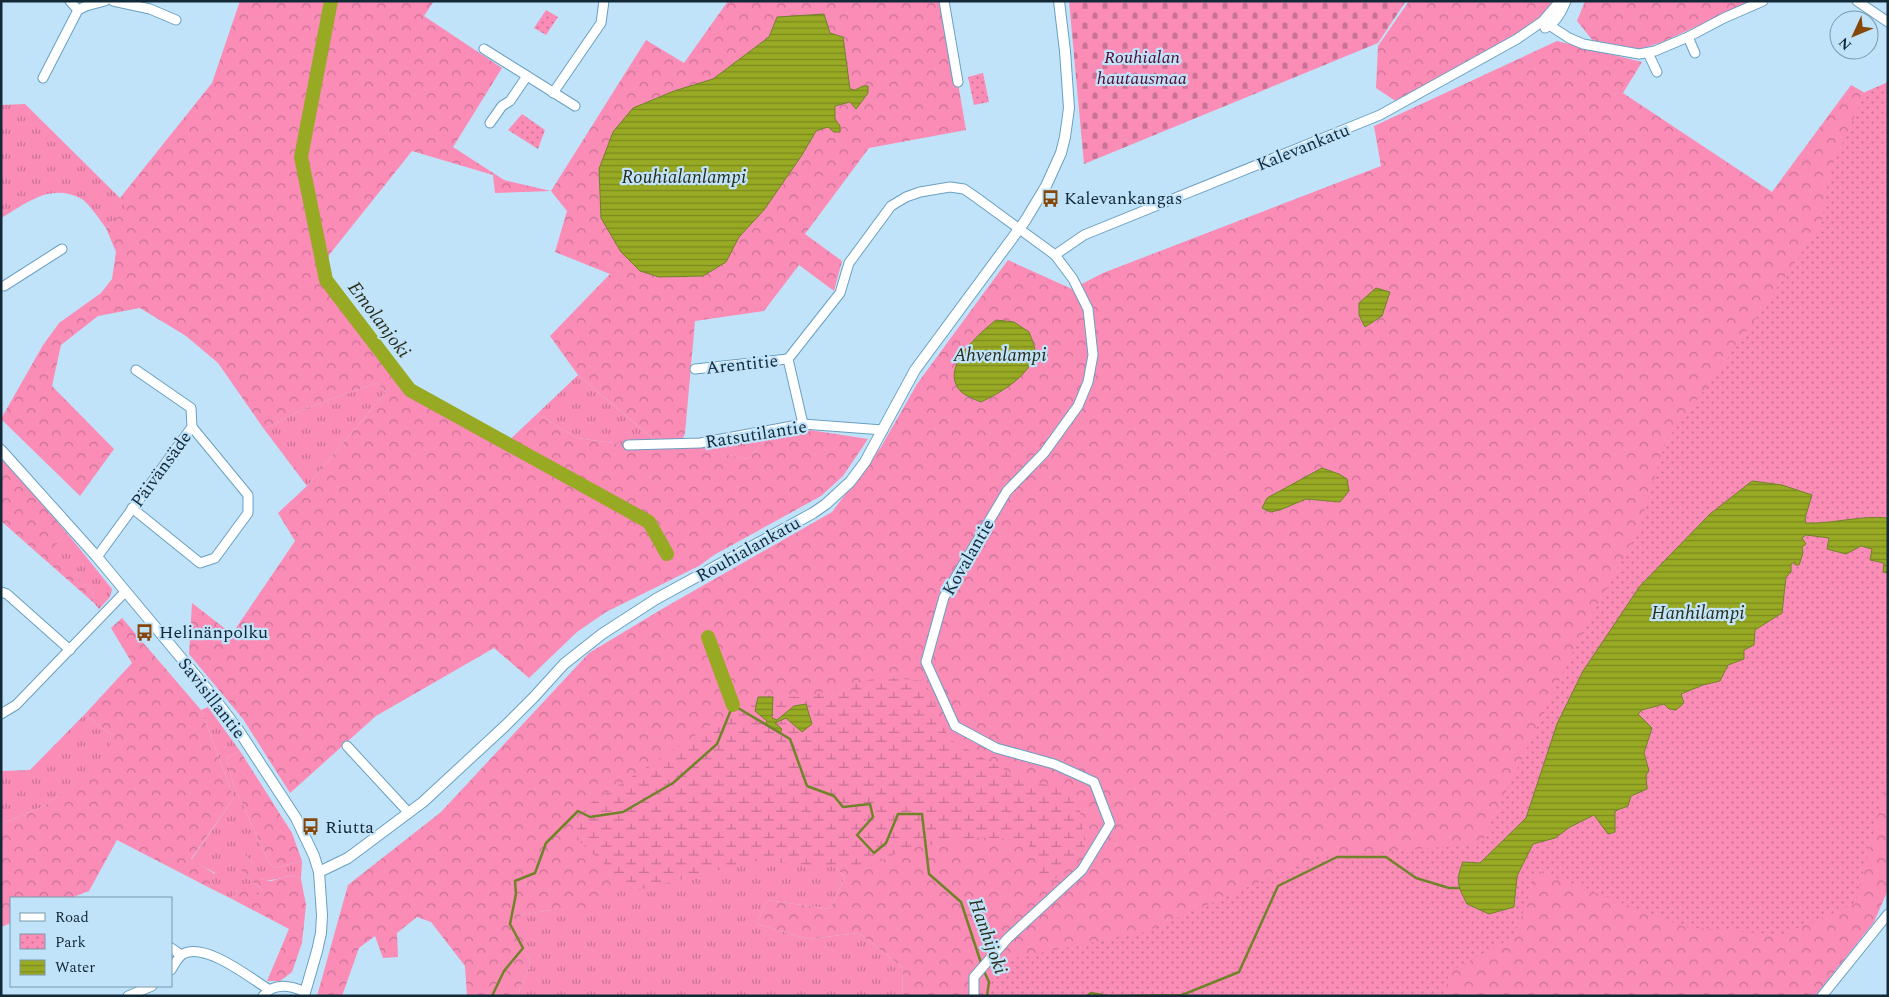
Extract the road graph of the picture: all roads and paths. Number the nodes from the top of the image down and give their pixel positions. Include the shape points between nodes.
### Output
1 (70, 1) edge
2 (106, 1) edge
3 (113, 1) edge
4 (604, 1) edge
5 (944, 1) edge
6 (1059, 1) edge
7 (1560, 1) edge
8 (1566, 1) edge
9 (1764, 1) edge
10 (1857, 1) edge
11 (78, 10) junction
12 (176, 20) dead end
13 (1888, 22) edge
14 (1546, 24) junction
15 (1688, 37) junction
16 (484, 49) dead end
17 (1648, 53) junction
18 (1695, 53) dead end
19 (1657, 72) dead end
20 (527, 76) junction
21 (43, 78) dead end
22 (958, 82) dead end
23 (553, 93) junction
24 (575, 106) dead end
25 (490, 123) dead end
26 (1020, 228) junction
27 (62, 249) dead end
28 (1055, 256) junction
29 (2, 288) edge
30 (788, 359) junction
31 (696, 369) dead end
32 (136, 370) dead end
33 (803, 424) junction
34 (192, 428) junction
35 (883, 430) junction
36 (628, 445) dead end
37 (1, 450) edge
38 (132, 508) junction
39 (97, 556) junction
40 (1, 592) edge
41 (125, 592) junction
42 (70, 650) junction
43 (1, 714) edge
44 (347, 746) dead end
45 (409, 813) junction
46 (319, 872) junction
47 (1888, 914) edge
48 (172, 949) edge
49 (181, 955) junction
50 (172, 968) edge
51 (150, 987) edge
52 (265, 992) edge
53 (304, 994) edge
54 (128, 996) edge
55 (974, 996) edge
56 (1822, 996) edge

1 - 11 street
2 - 11 street
3 - 12 street via 150,9
4 - 23 street via 600,23
5 - 22 street
6 - 26 street, Rouhialankatu via 1068,122 1053,170
7 - 14 street
8 - 14 street via 1562,12
9 - 15 street
10 - 13 street
11 - 21 street
14 - 17 street via 1583,44
14 - 28 street, Kalevankatu via 1380,115 1084,234
15 - 17 street
15 - 18 street
16 - 20 street
17 - 19 street
20 - 23 street
20 - 25 street
23 - 24 street
26 - 28 street, Kovalantie
26 - 30 street, Kovalantie via 964,190 950,187 906,197 891,206 849,263 840,293
26 - 35 street, Rouhialankatu via 916,370
27 - 29 street
28 - 55 street, Kovalantie via 1073,279 1088,309 1093,355 1088,382 1078,406 1044,453 1006,492 944,596 926,662 955,726 996,748 1054,764 1094,782 1110,824 1082,870 1008,938 974,977
30 - 31 street, Arentitie
30 - 33 street
32 - 34 street, Päivänsäde via 191,408
33 - 35 street, Ratsutilantie
33 - 36 street, Ratsutilantie via 700,443
34 - 38 street, Päivänsäde
34 - 38 street via 248,494 248,513 215,558 200,562
35 - 45 street, Rouhialankatu via 850,482 826,504 656,599 595,639 564,664 459,771
37 - 39 street, Savisillantie
38 - 39 street, Päivänsäde
39 - 41 street, Savisillantie
40 - 42 street via 8,594
41 - 42 street
41 - 46 street, Savisillantie via 239,730 296,818
42 - 43 street via 16,705
44 - 45 street
45 - 46 street, Rouhialankatu via 348,858
46 - 53 street via 320,933
47 - 56 street
48 - 49 street
49 - 50 street
49 - 52 street via 190,951 213,954
51 - 54 street
52 - 53 street via 282,986 295,988

